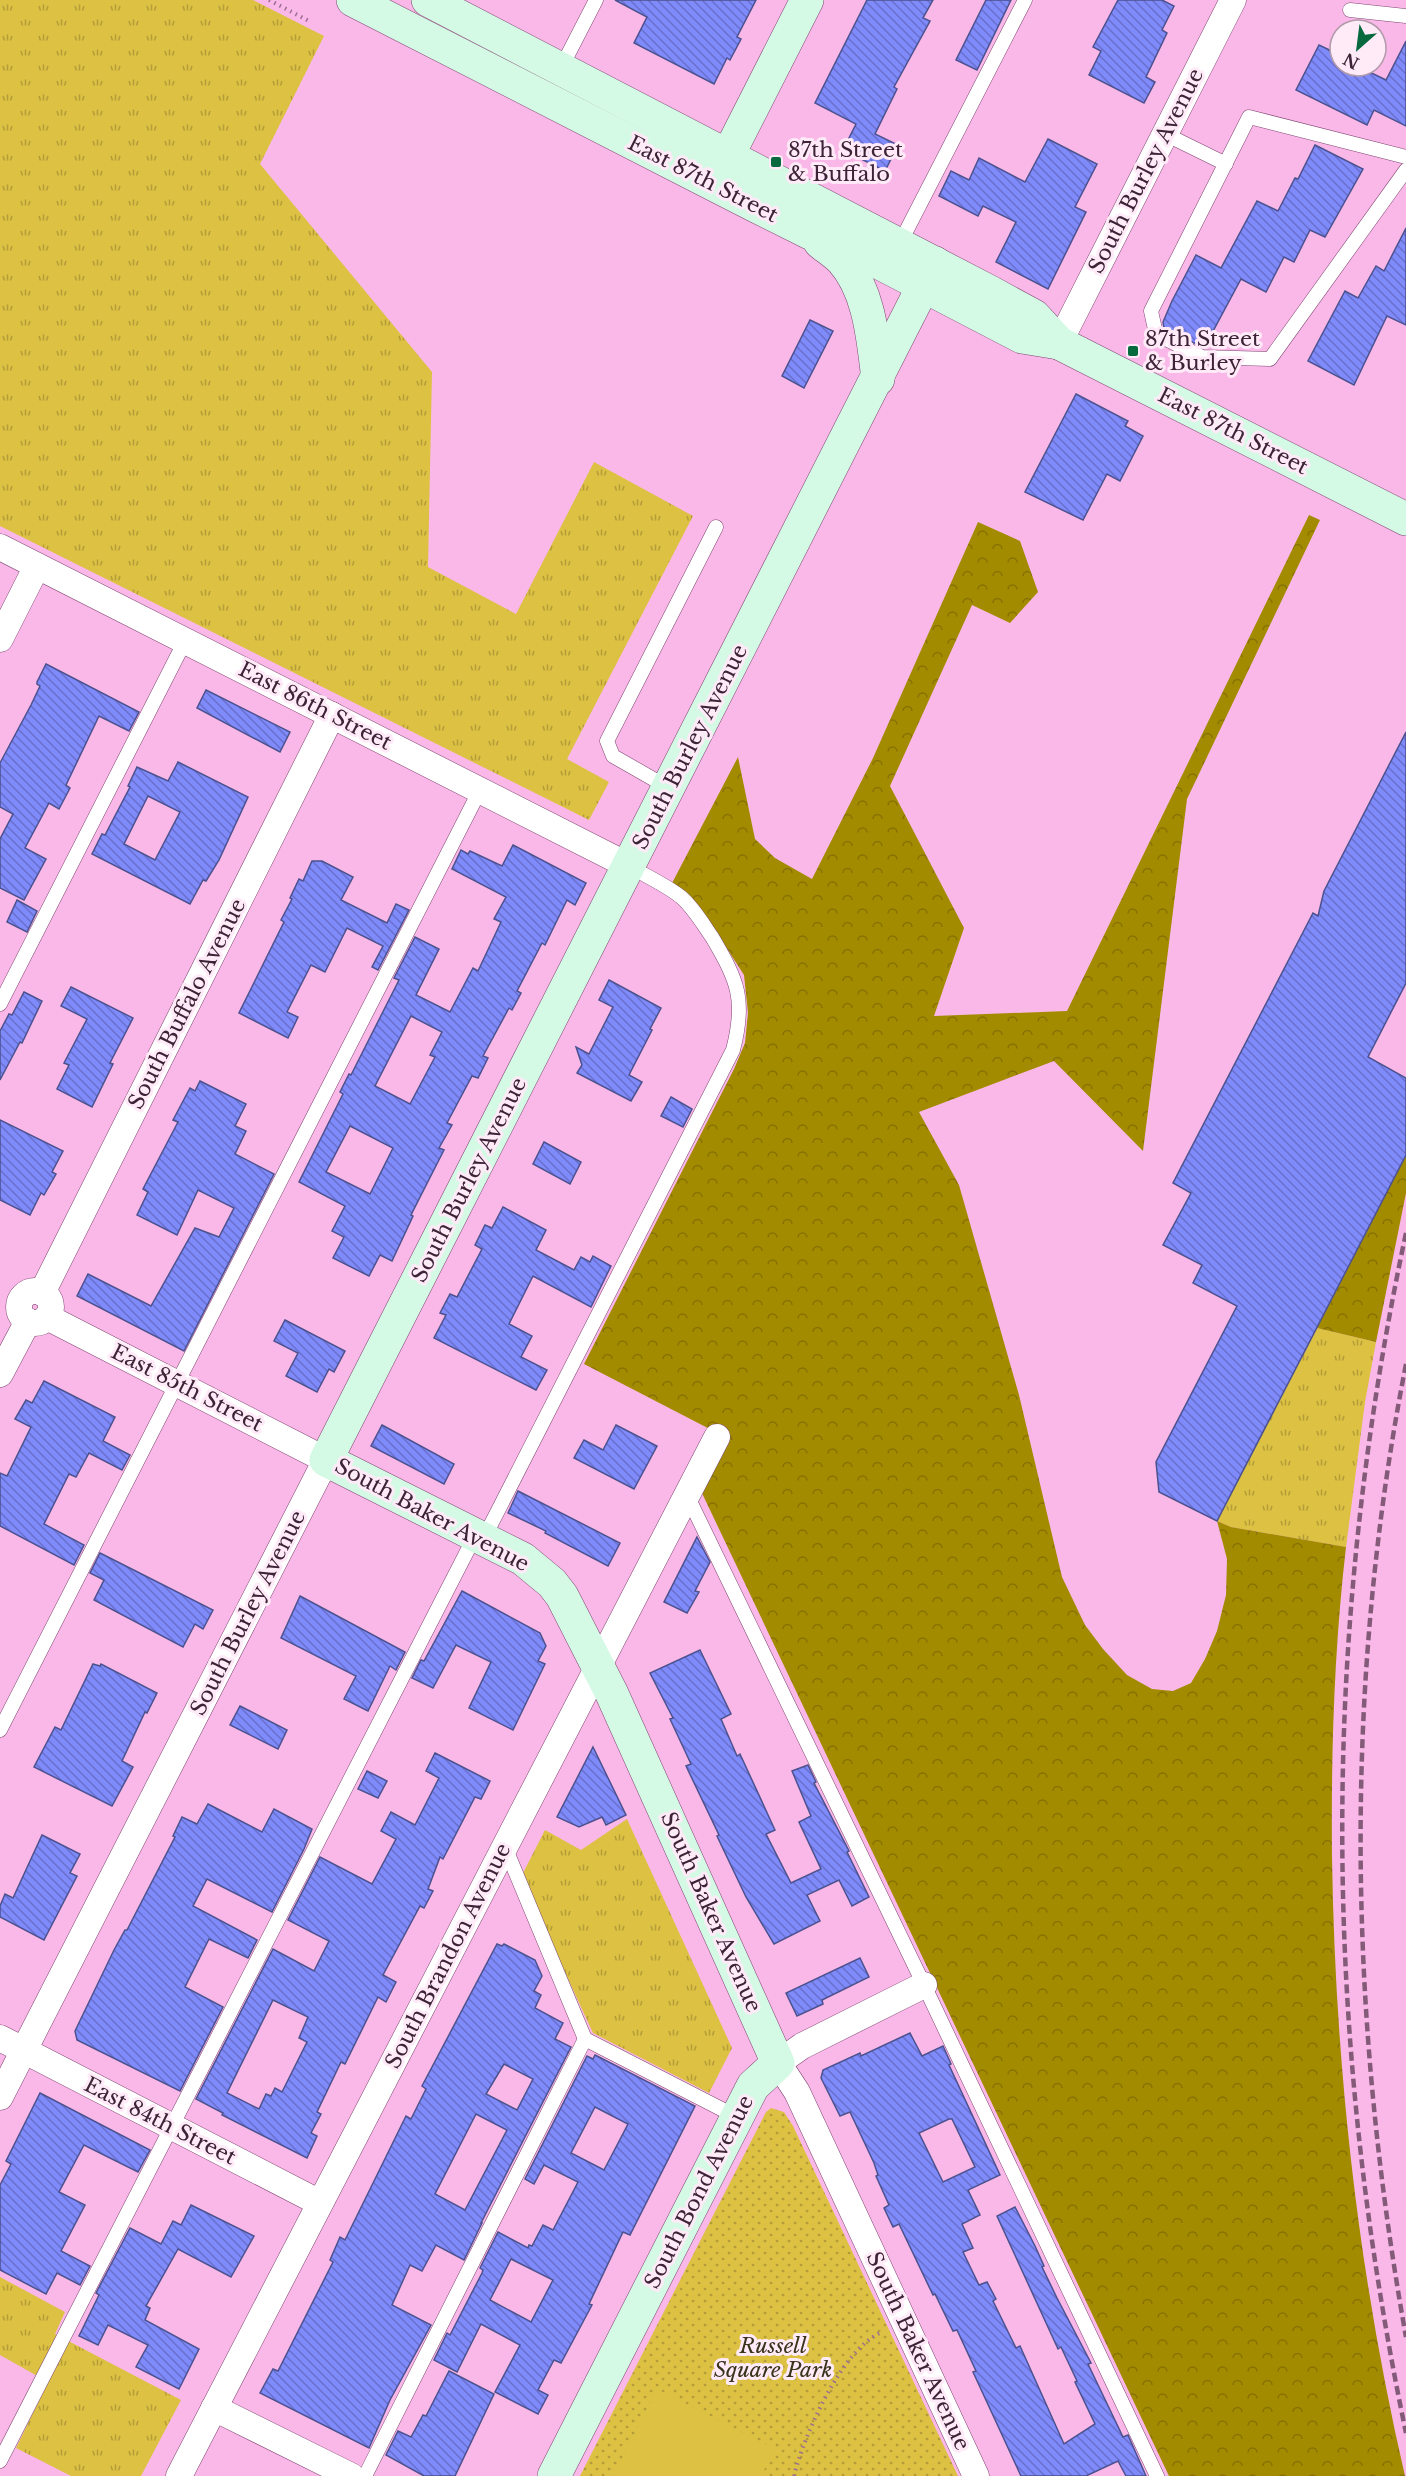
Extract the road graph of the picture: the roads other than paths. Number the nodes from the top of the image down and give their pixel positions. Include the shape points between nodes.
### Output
1 (428, 0) edge
2 (596, 0) edge
3 (807, 0) edge
4 (1025, 0) edge
5 (1233, 0) edge
6 (370, 4) edge
7 (1350, 10) dead end
8 (1406, 16) edge
9 (561, 69) junction
10 (1165, 134) junction
11 (727, 155) junction
12 (1406, 157) edge
13 (1226, 164) junction
14 (1406, 170) edge
15 (713, 184) junction
16 (810, 233) junction
17 (893, 255) junction
18 (929, 274) junction
19 (1059, 343) junction
20 (878, 379) junction
21 (1406, 519) edge
22 (716, 527) dead end
23 (0, 547) edge
24 (37, 566) junction
25 (0, 639) edge
26 (185, 641) junction
27 (332, 715) junction
28 (669, 788) junction
29 (480, 790) junction
30 (629, 866) junction
31 (0, 1004) edge
32 (27, 1305) edge
33 (0, 1374) edge
34 (177, 1383) junction
35 (717, 1437) dead end
36 (326, 1460) junction
37 (687, 1495) junction
38 (480, 1536) junction
39 (599, 1665) junction
40 (0, 1730) edge
41 (505, 1847) junction
42 (924, 1985) junction
43 (0, 2038) edge
44 (585, 2038) junction
45 (24, 2051) junction
46 (778, 2063) junction
47 (0, 2097) edge
48 (737, 2117) junction
49 (171, 2126) junction
50 (320, 2203) junction
51 (214, 2408) junction
52 (0, 2461) edge
53 (179, 2476) edge
54 (351, 2476) edge
55 (365, 2476) edge
56 (554, 2476) edge
57 (976, 2476) edge
58 (1156, 2476) edge

1 - 9 street, East 87th Street
2 - 9 lane
3 - 11 street
4 - 17 lane
5 - 10 street, South Burley Avenue
6 - 15 street, East 87th Street
7 - 8 lane
9 - 11 street, East 87th Street
10 - 13 lane
10 - 19 street, South Burley Avenue
11 - 15 street
11 - 17 street, East 87th Street
12 - 13 lane via 1250,117
13 - 14 lane via 1151,310 1156,334 1202,357 1270,359
15 - 16 street, East 87th Street
16 - 17 street, East 87th Street via 849,247
16 - 20 street via 842,260 852,277 871,328
17 - 18 street, East 87th Street
18 - 19 street, East 87th Street via 1034,316
18 - 20 street, South Burley Avenue
19 - 21 street, East 87th Street
20 - 28 street, South Burley Avenue
22 - 28 lane via 607,741 613,756
23 - 24 street, East 86th Street
24 - 25 street
24 - 26 street, East 86th Street
26 - 27 street, East 86th Street
26 - 31 lane
27 - 29 street, East 86th Street
27 - 32 street, South Buffalo Avenue
28 - 30 street, South Burley Avenue
29 - 30 street, East 86th Street
29 - 34 lane
30 - 36 street, South Burley Avenue
30 - 38 lane via 682,897 706,928 731,969 739,998 740,1023 733,1050
32 - 33 street, South Buffalo Avenue
32 - 34 street, East 85th Street
34 - 36 street, East 85th Street
34 - 40 lane
35 - 37 street, South Brandon Avenue
36 - 38 street, South Baker Avenue
36 - 45 street, South Burley Avenue
37 - 39 street, South Brandon Avenue
37 - 42 lane
38 - 39 street, South Baker Avenue via 523,1559 552,1583
38 - 49 lane
39 - 41 street, South Brandon Avenue
39 - 46 street, South Baker Avenue
41 - 44 lane
41 - 50 street, South Brandon Avenue
42 - 46 street, South Bond Avenue via 802,2046
42 - 58 lane
43 - 45 street, East 84th Street
44 - 48 lane
44 - 55 lane
45 - 47 street, South Burley Avenue
45 - 49 street, East 84th Street
46 - 48 street, South Bond Avenue via 753,2086
46 - 57 street, South Baker Avenue via 802,2103
48 - 56 street, South Bond Avenue
49 - 50 street, East 84th Street
49 - 52 lane
50 - 51 street, South Brandon Avenue
51 - 53 street, South Brandon Avenue
51 - 54 street

